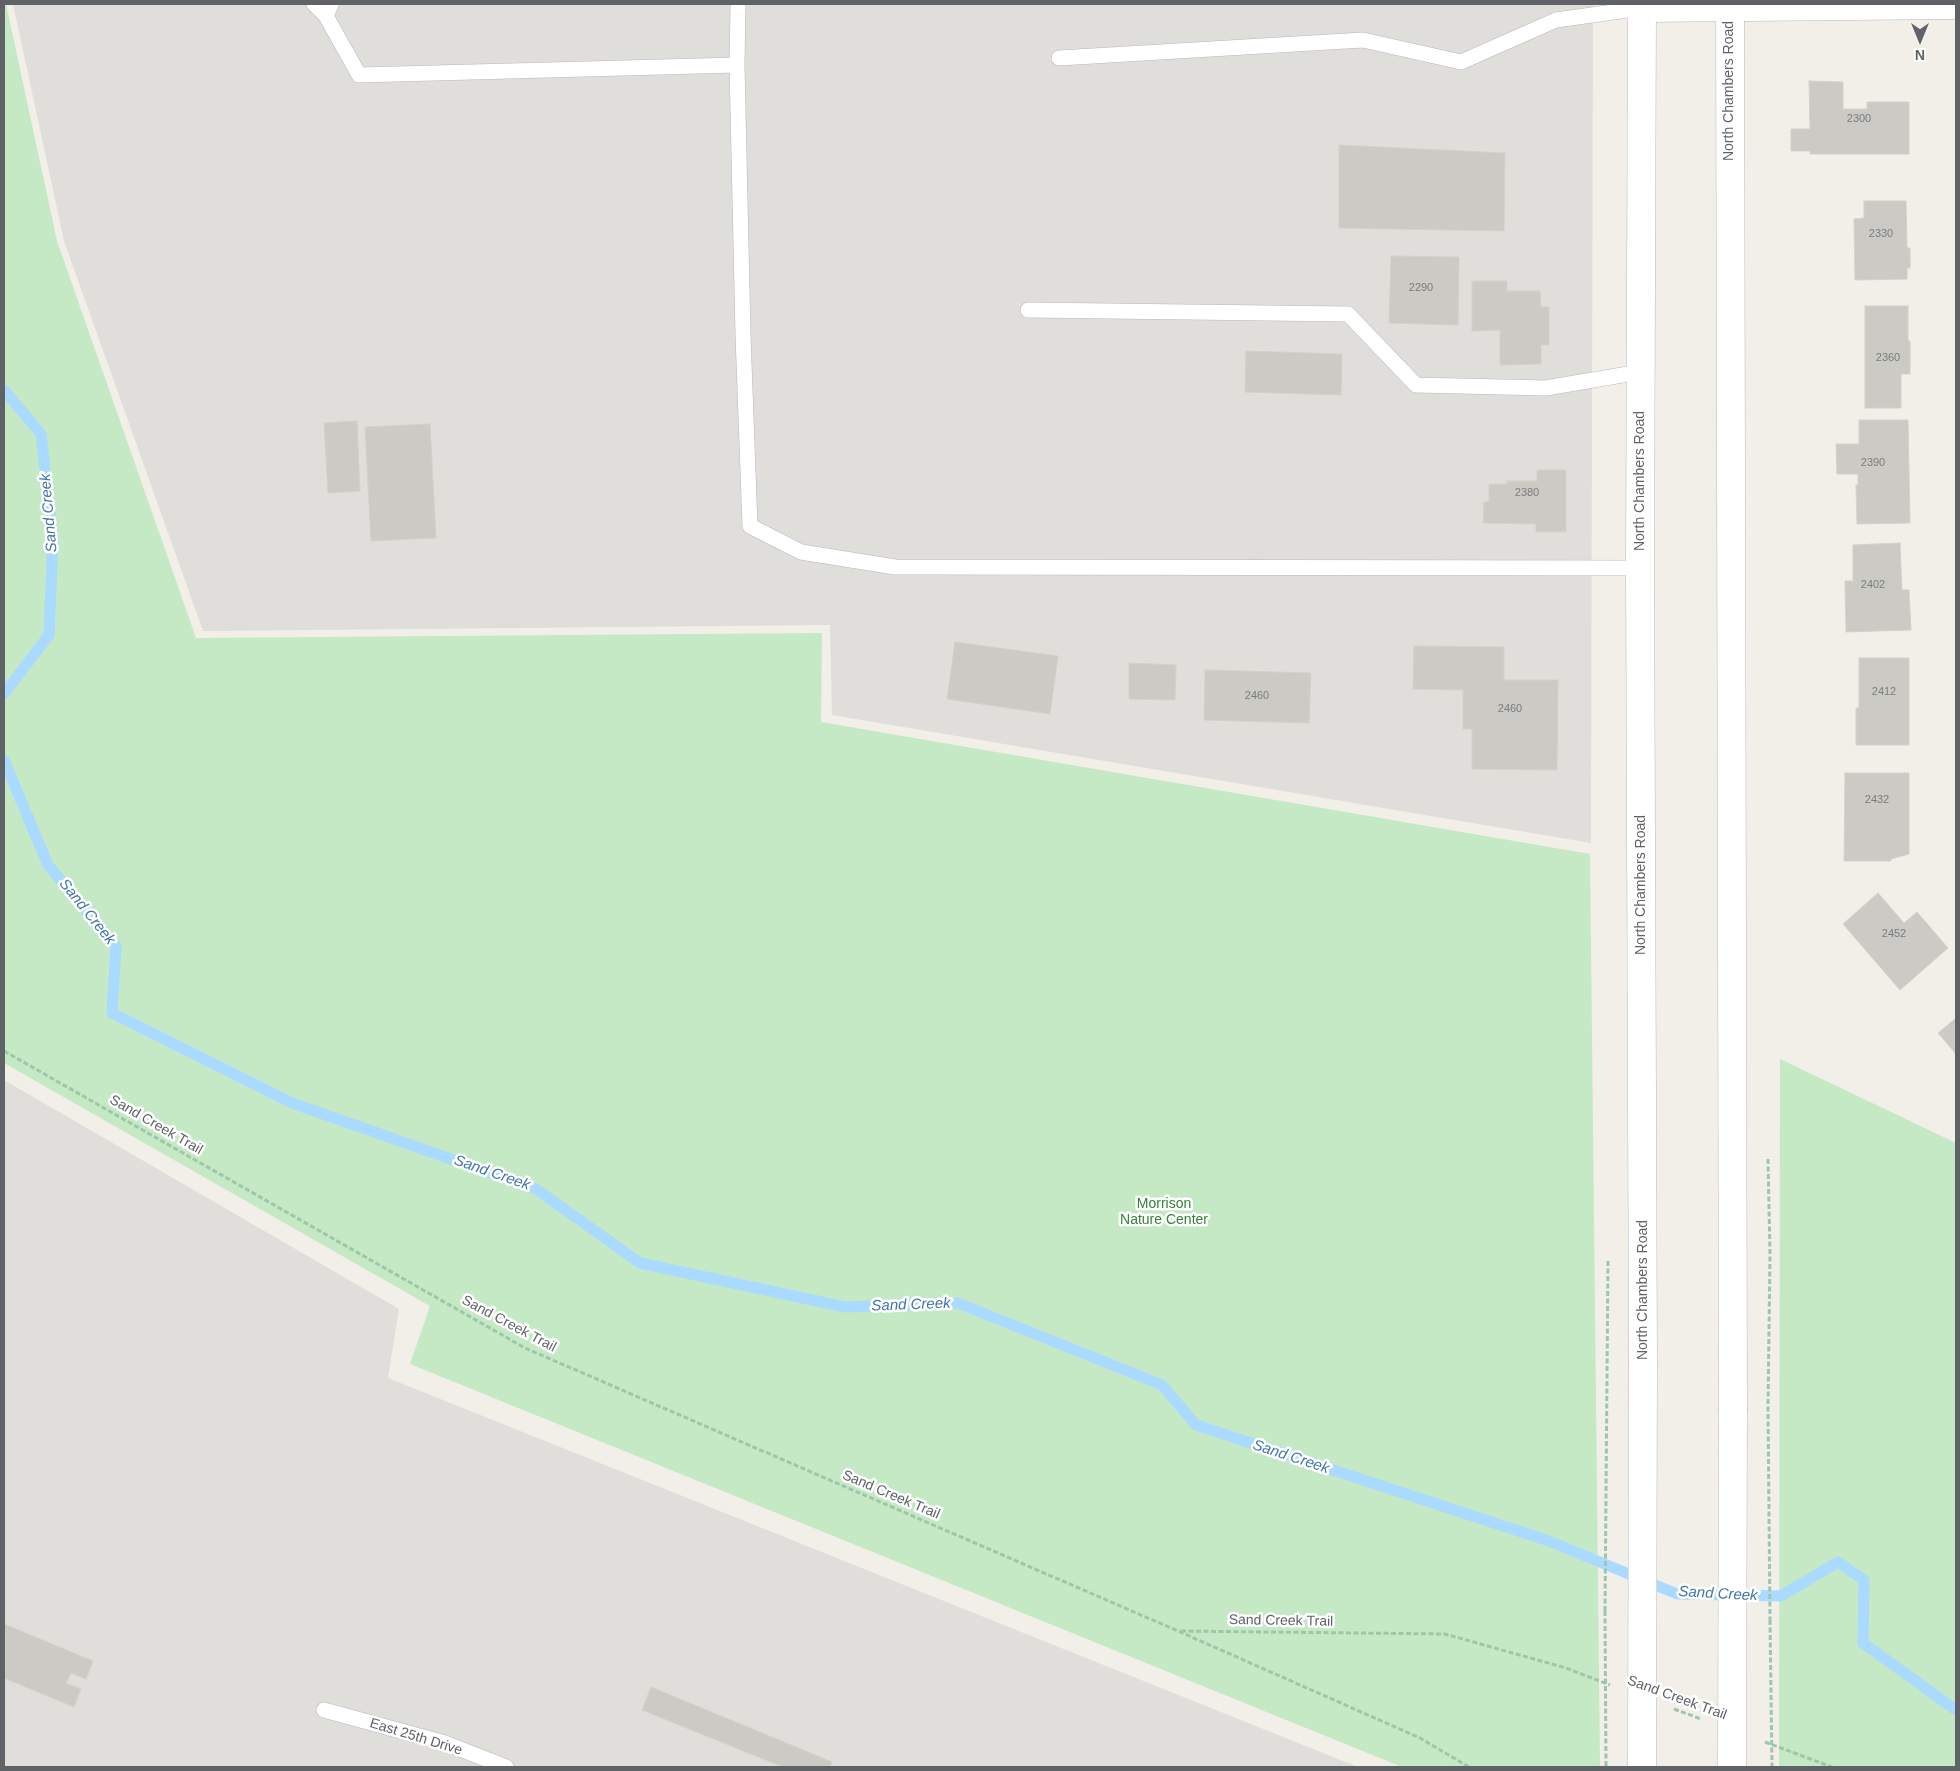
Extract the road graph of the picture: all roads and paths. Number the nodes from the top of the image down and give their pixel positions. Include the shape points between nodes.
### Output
1 (314, 4) edge
2 (738, 4) edge
3 (1956, 5) edge
4 (1642, 6) edge
5 (1730, 6) edge
6 (329, 10) edge
7 (1059, 58) dead end
8 (737, 65) junction
9 (1028, 310) dead end
10 (1640, 372) junction
11 (1640, 568) junction
12 (4, 1051) edge
13 (1768, 1155) dead end
14 (1606, 1357) dead end
15 (1178, 1631) junction
16 (1612, 1685) dead end
17 (1667, 1706) dead end
18 (324, 1710) dead end
19 (1703, 1720) dead end
20 (1758, 1740) dead end
21 (506, 1767) edge
22 (1469, 1767) edge
23 (1606, 1767) edge
24 (1642, 1767) edge
25 (1732, 1767) edge
26 (1772, 1767) edge
27 (1832, 1767) edge

1 - 6 lane
2 - 8 lane
3 - 5 main road
4 - 5 main road
4 - 7 lane via 1556,20 1461,62 1363,40
4 - 10 main road, North Chambers Road
5 - 25 main road, North Chambers Road, bridge
6 - 8 lane via 359,76
8 - 11 lane via 750,526 800,552 895,567
9 - 10 lane via 1348,314 1416,385 1546,388
10 - 11 main road, North Chambers Road
11 - 24 main road, North Chambers Road, bridge
12 - 15 path, Sand Creek Trail via 525,1348
13 - 26 path, bridge
14 - 23 path, bridge
15 - 16 path, Sand Creek Trail via 1446,1634 1566,1668
15 - 22 path via 1420,1738
17 - 19 path, Sand Creek Trail
18 - 21 lane, East 25th Drive via 445,1743
20 - 27 path

